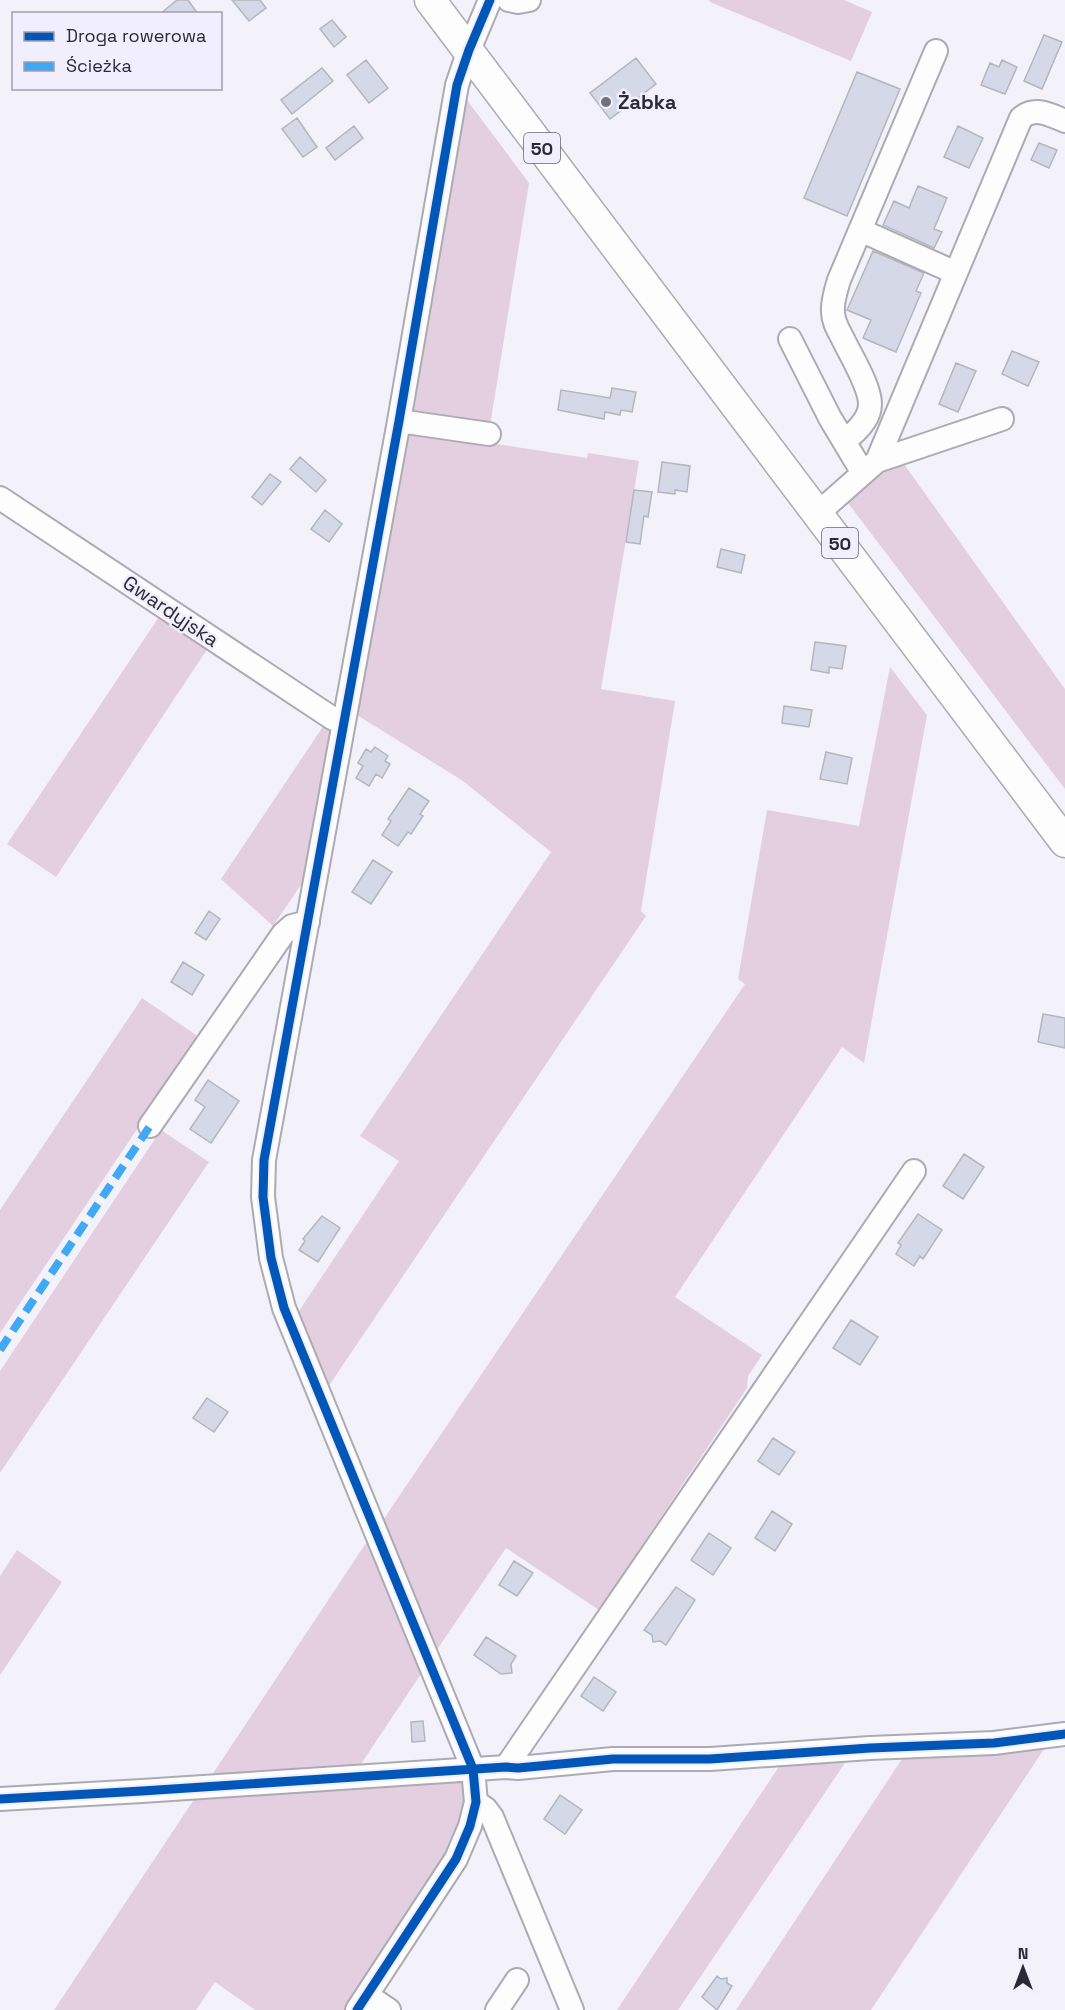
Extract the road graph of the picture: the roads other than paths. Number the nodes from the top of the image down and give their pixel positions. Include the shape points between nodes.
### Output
1 (430, 0) edge
2 (490, 0) edge
3 (509, 0) edge
4 (529, 0) edge
5 (469, 50) junction
6 (936, 51) dead end
7 (1065, 121) edge
8 (860, 230) junction
9 (956, 273) junction
10 (790, 339) dead end
11 (1002, 419) dead end
12 (399, 421) junction
13 (489, 434) dead end
14 (844, 441) junction
15 (870, 467) junction
16 (0, 498) edge
17 (818, 513) junction
18 (343, 723) junction
19 (1065, 842) edge
20 (308, 922) junction
21 (150, 1126) dead end
22 (914, 1171) dead end
23 (1065, 1734) edge
24 (506, 1767) junction
25 (473, 1769) junction
26 (0, 1799) edge
27 (477, 1802) junction
28 (517, 1980) dead end
29 (362, 2002) edge
30 (388, 2010) edge
31 (497, 2010) edge
32 (572, 2010) edge

1 - 5 main road, 50
2 - 5 street
3 - 4 street
5 - 12 street via 457,85
5 - 17 main road, 50
6 - 8 street
7 - 9 street via 1034,111 1021,118
8 - 9 street
8 - 14 street via 839,280 833,313 868,391 870,405 861,425
9 - 15 street
10 - 14 street
11 - 15 street
12 - 13 street
12 - 18 street
14 - 15 street
15 - 17 street
16 - 18 street, Gwardyjska
17 - 19 main road, 50
18 - 20 street
20 - 21 street via 292,926 283,934
20 - 25 street via 264,1160 263,1197 271,1258 284,1308
22 - 24 street
23 - 24 street via 994,1743
24 - 25 street
25 - 26 street
25 - 27 street
27 - 29 street via 456,1859
27 - 32 street via 492,1817
28 - 31 street
29 - 30 street

